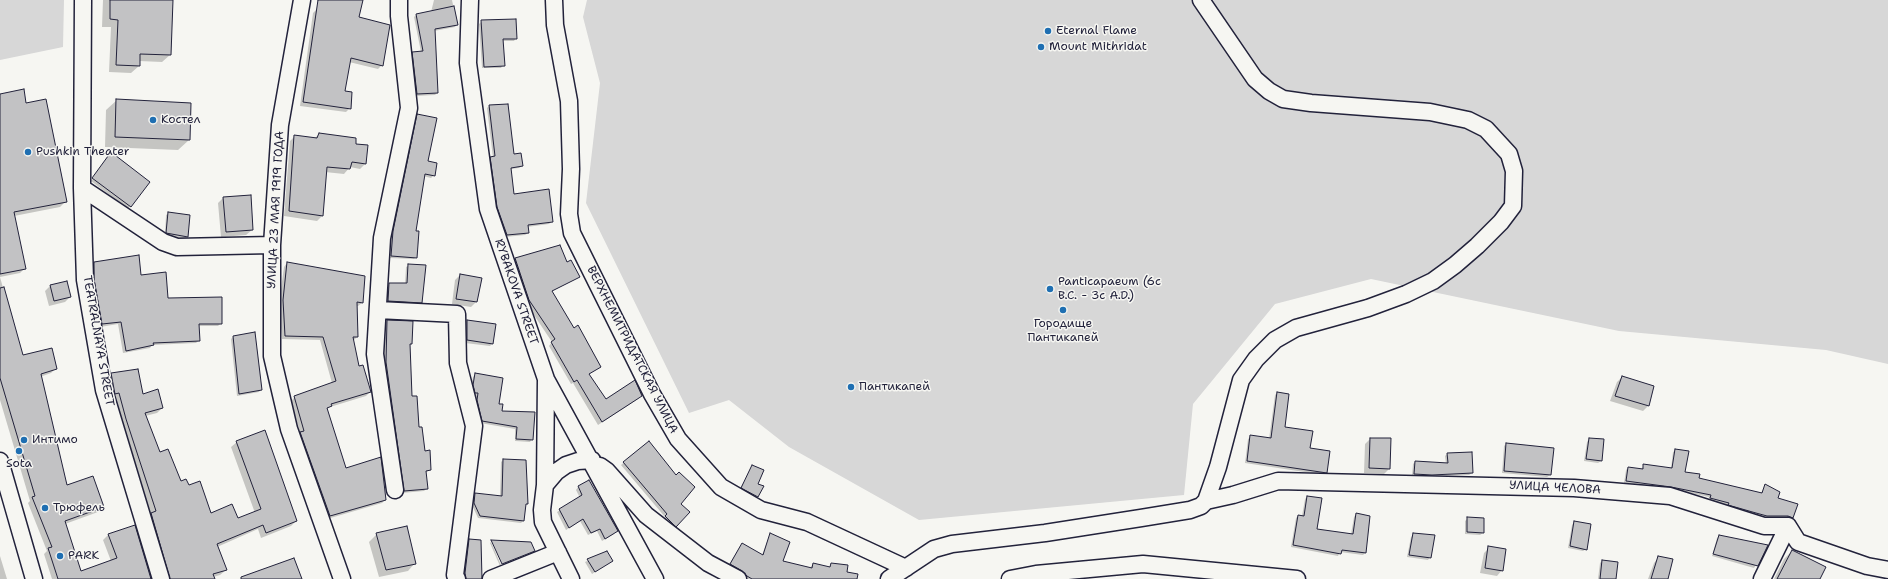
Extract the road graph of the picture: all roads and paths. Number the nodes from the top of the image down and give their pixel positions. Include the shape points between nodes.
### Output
1 (83, 0) edge
2 (302, 0) edge
3 (399, 0) edge
4 (470, 0) edge
5 (554, 0) edge
6 (1201, 0) edge
7 (82, 188) junction
8 (272, 245) junction
9 (378, 310) junction
10 (546, 379) junction
11 (592, 460) junction
12 (0, 461) edge
13 (544, 485) junction
14 (395, 490) dead end
15 (1206, 500) junction
16 (1788, 526) junction
17 (558, 552) junction
18 (906, 568) junction
19 (1888, 570) edge
20 (34, 579) edge
21 (161, 579) edge
22 (342, 579) edge
23 (457, 579) edge
24 (491, 579) edge
25 (571, 579) edge
26 (656, 579) edge
27 (738, 579) edge
28 (889, 579) edge
29 (1010, 579) edge
30 (1298, 579) edge
31 (1762, 579) edge

1 - 7 street, TEATRALNAYA STREET
2 - 8 street, УЛИЦА 23 МАЯ 1919 ГОДА via 280,126
3 - 9 street via 409,108 382,238
4 - 10 street, RYBAKOVA STREET via 468,63 488,209
5 - 18 street, ВЕРХНЕМИТРИДАТСКАЯ УЛИЦА via 555,25 569,101 569,214 572,233 652,394 678,439 721,487 761,510 807,522
6 - 15 street via 1255,79 1283,99 1430,112 1468,120 1486,129 1497,139 1509,154 1514,171 1513,206 1501,222 1455,265 1433,281 1406,294 1368,308 1296,328 1275,340 1256,359 1241,380 1218,467
7 - 8 street via 163,242 177,247
7 - 21 street, TEATRALNAYA STREET via 86,280 104,390
8 - 22 street, УЛИЦА 23 МАЯ 1919 ГОДА via 272,356 289,429
9 - 14 street via 375,354
9 - 23 street via 457,314 458,363 474,426 455,575
10 - 11 street
10 - 13 street, RYBAKOVA STREET
11 - 13 street via 578,461 566,466
11 - 26 street
11 - 27 street via 607,471 646,515 708,563
12 - 20 street
13 - 17 street, RYBAKOVA STREET via 543,522
15 - 16 street, УЛИЦА ЧЕЛОВА via 1233,495 1278,481 1574,488 1670,496 1764,526
15 - 18 street via 1201,506 1190,510 1045,533 952,544 934,549
16 - 19 street via 1798,542 1867,566
16 - 31 street
17 - 24 street
17 - 25 street, RYBAKOVA STREET
18 - 28 street
29 - 30 street via 1036,574 1144,564

